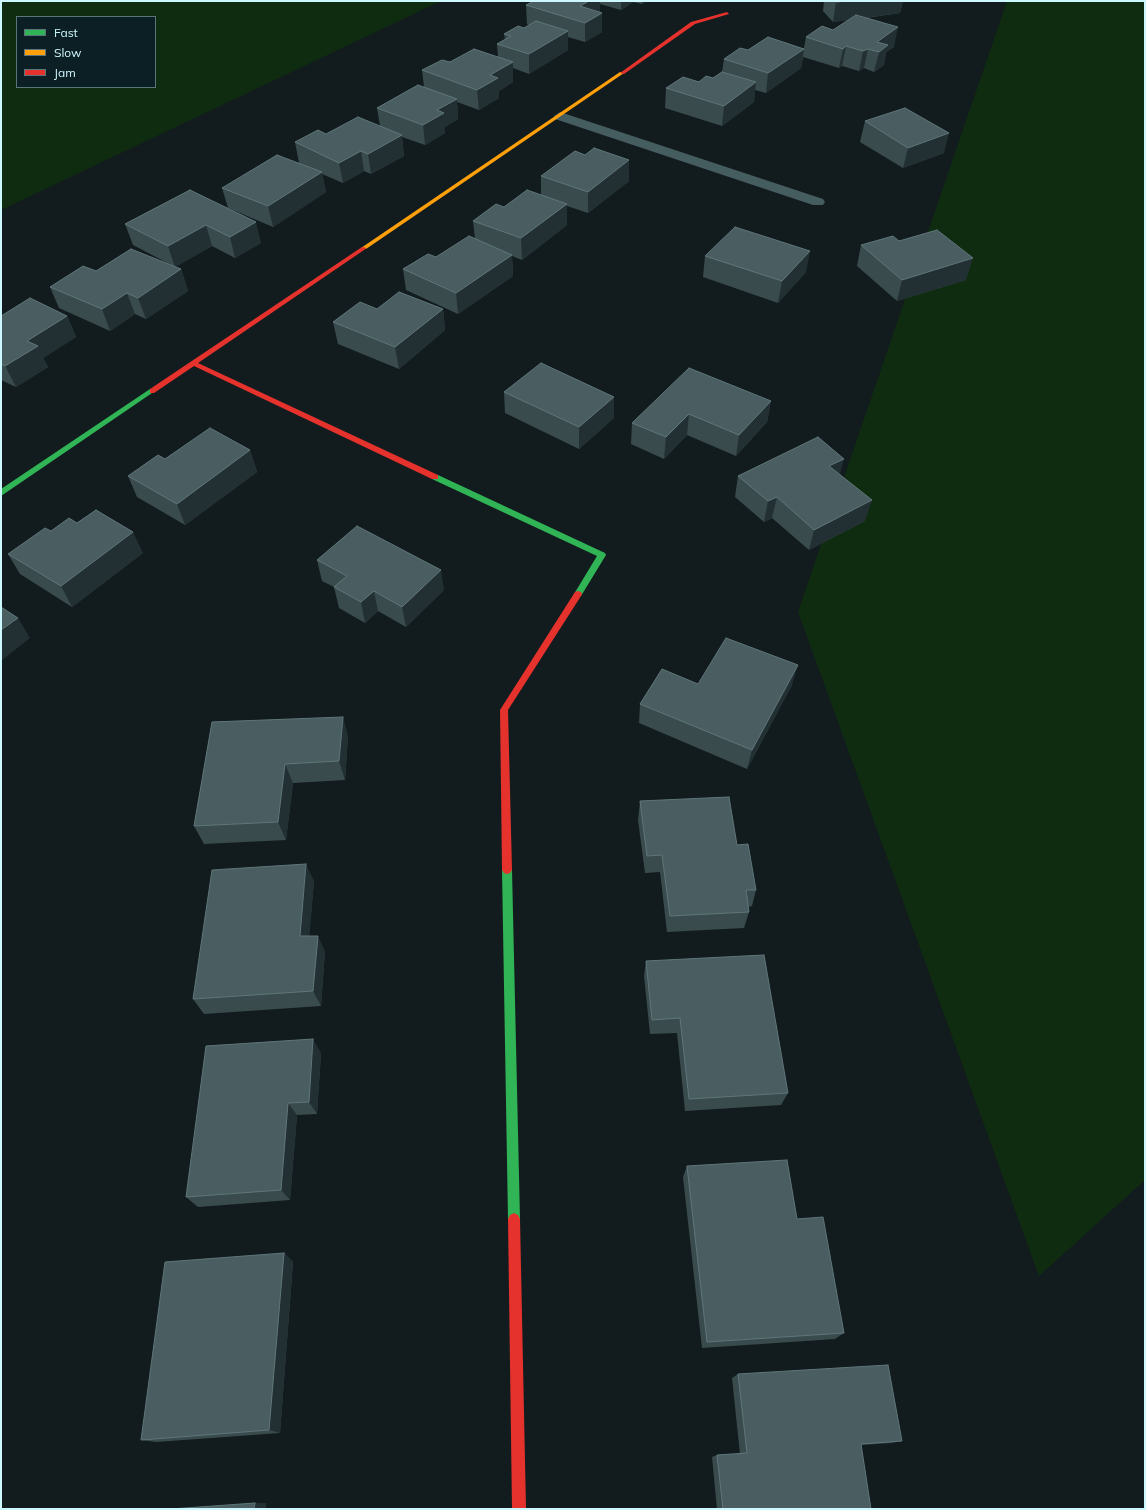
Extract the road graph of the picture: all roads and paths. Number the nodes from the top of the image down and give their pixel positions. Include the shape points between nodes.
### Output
1 (728, 13) dead end
2 (560, 116) junction
3 (818, 202) dead end
4 (193, 363) junction
5 (1, 493) edge
6 (519, 1509) edge

1 - 2 street via 693,23
2 - 3 street
2 - 4 street
4 - 5 street
4 - 6 street via 602,555 504,710

